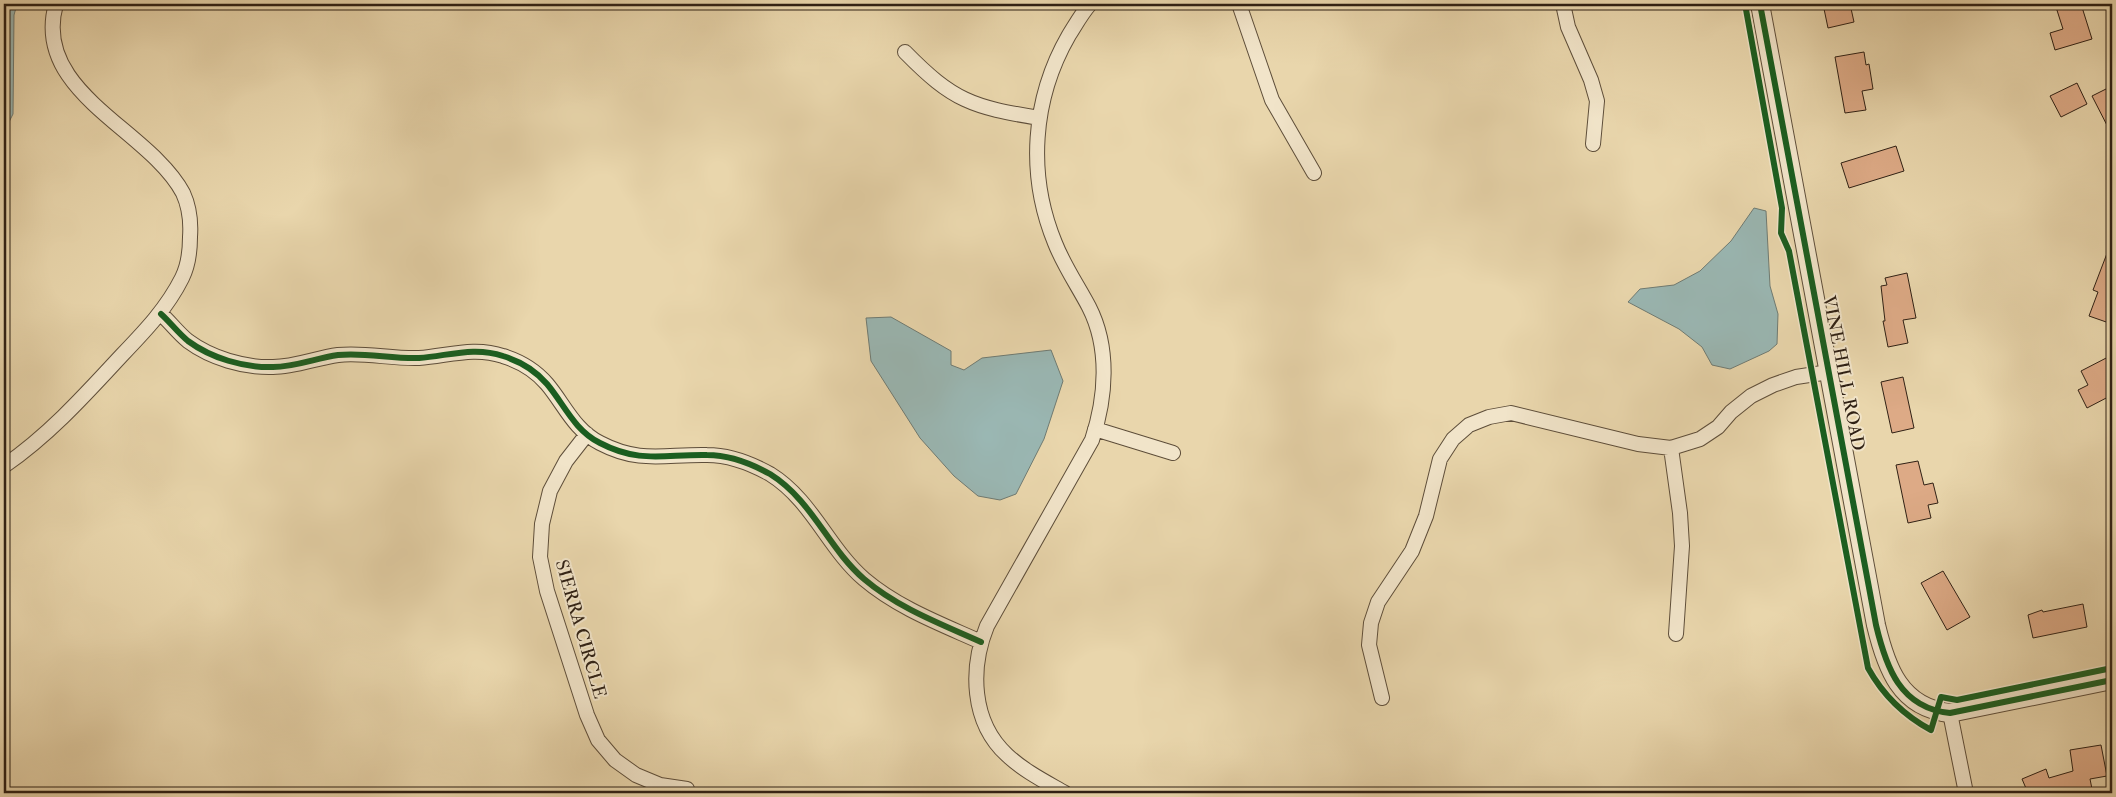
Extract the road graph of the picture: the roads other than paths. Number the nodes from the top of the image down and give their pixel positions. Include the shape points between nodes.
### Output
1 (56, 4) edge
2 (1090, 4) edge
3 (1239, 4) edge
4 (1563, 4) edge
5 (1760, 4) edge
6 (905, 52) dead end
7 (1039, 118) junction
8 (1593, 144) dead end
9 (1314, 173) dead end
10 (161, 314) junction
11 (1828, 372) junction
12 (1095, 429) junction
13 (587, 434) junction
14 (1671, 448) junction
15 (1173, 453) dead end
16 (4, 466) edge
17 (1676, 634) dead end
18 (981, 642) junction
19 (2112, 680) edge
20 (1382, 698) dead end
21 (1950, 713) junction
22 (687, 789) dead end
23 (1065, 793) edge
24 (1966, 793) edge

1 - 10 street via 54,32 59,56 69,78 164,169 183,193 191,222 190,247 184,276
2 - 7 street via 1063,46 1046,83
3 - 9 street via 1272,100
4 - 8 street via 1568,27 1597,101
5 - 11 street, VINE HILL ROAD
6 - 7 street via 931,79 975,106
7 - 12 street via 1036,164 1042,204 1055,244 1090,309 1100,341 1105,374 1102,408
10 - 13 street via 188,341 213,355 240,364 273,368 340,355 419,358 477,351 502,355 527,366 546,383 577,426
10 - 16 street via 70,411 33,446
11 - 14 street via 1773,385 1751,396 1718,428 1700,439
11 - 21 street, VINE HILL ROAD via 1883,654 1893,676 1909,697 1922,707
12 - 15 street
12 - 18 street via 1076,470
13 - 18 street via 623,453 650,458 709,455 741,461 769,474 795,492 837,550 864,579 896,602
13 - 22 street, SIERRA CIRCLE via 566,461 550,491 542,524 540,557 547,591 587,716 598,740 615,760 636,775 660,786
14 - 17 street via 1682,546
14 - 20 street via 1638,444 1511,413 1489,417 1464,430 1440,459 1426,516 1412,551 1378,602 1371,623 1369,645
18 - 23 street via 975,680 979,707 990,733 1006,754
19 - 21 street
21 - 24 street

